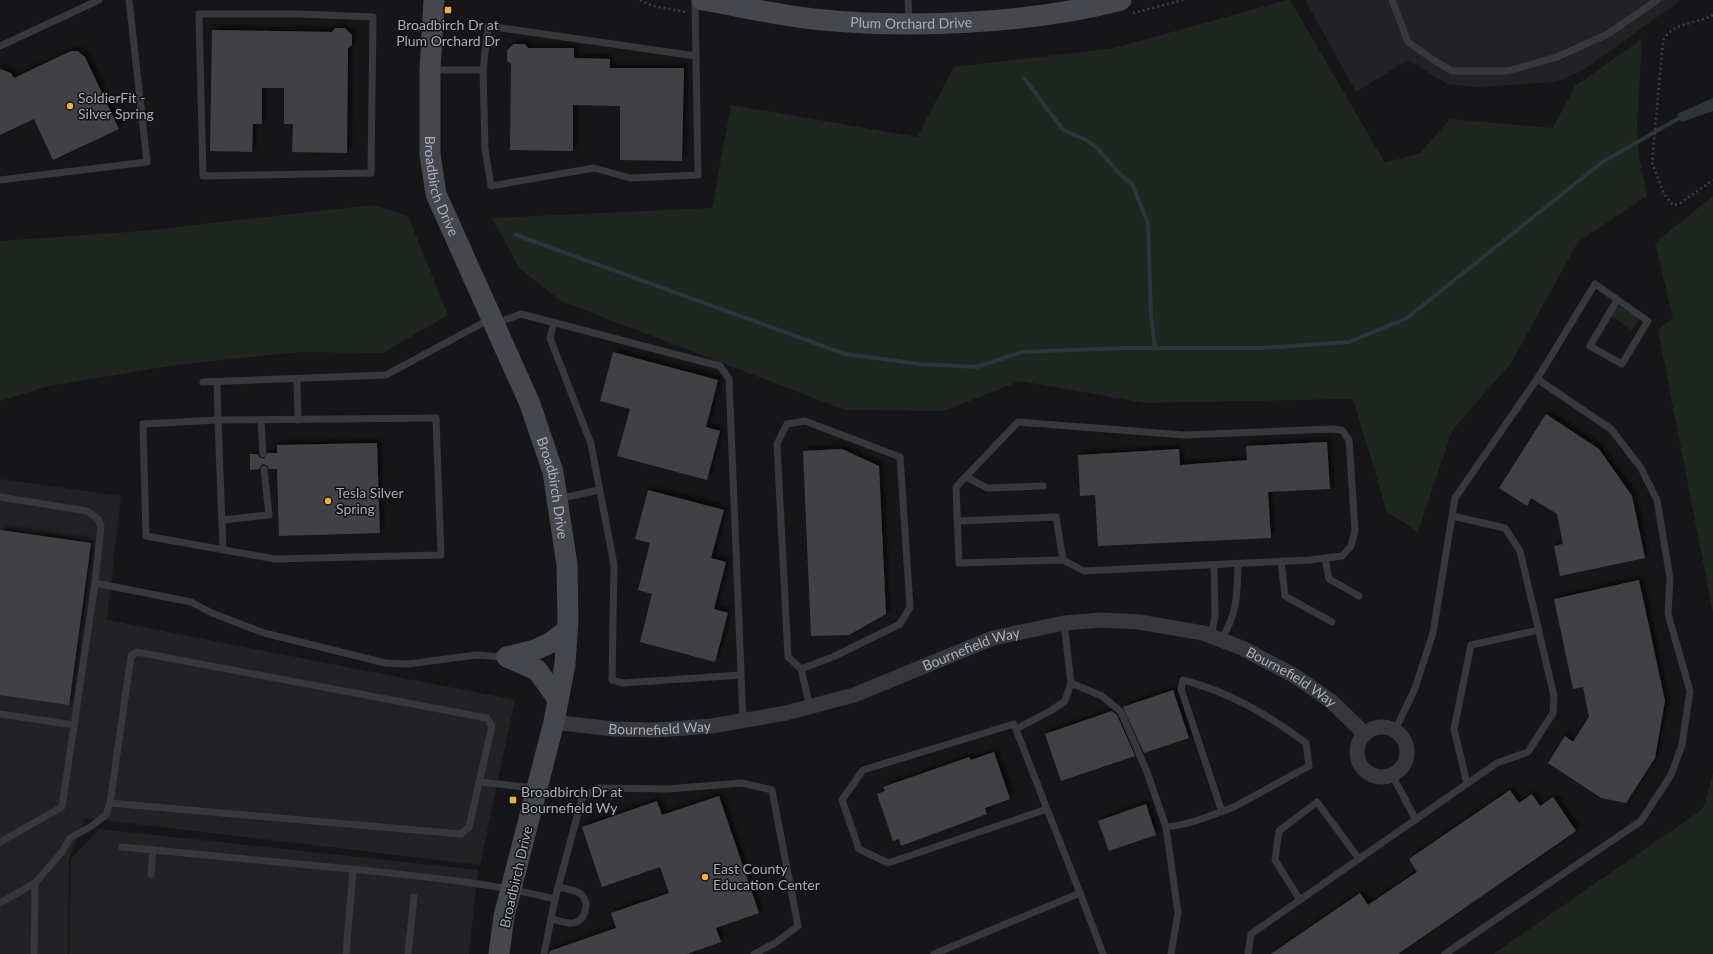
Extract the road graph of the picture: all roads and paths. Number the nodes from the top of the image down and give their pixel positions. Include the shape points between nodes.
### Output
1 (99, 0) edge
2 (129, 0) edge
3 (425, 0) edge
4 (434, 0) edge
5 (640, 0) edge
6 (695, 0) edge
7 (702, 0) edge
8 (908, 0) edge
9 (1121, 0) edge
10 (1392, 0) edge
11 (1656, 0) edge
12 (676, 10) dead end
13 (300, 14) joint
14 (1713, 15) edge
15 (909, 24) junction
16 (432, 37) junction
17 (0, 46) edge
18 (696, 56) junction
19 (430, 70) junction
20 (483, 70) junction
21 (0, 180) edge
22 (1713, 180) edge
23 (1617, 300) junction
24 (493, 321) junction
25 (554, 322) junction
26 (297, 379) junction
27 (1537, 379) junction
28 (203, 382) dead end
29 (217, 382) junction
30 (218, 420) junction
31 (261, 420) junction
32 (298, 420) junction
33 (263, 454) dead end
34 (264, 469) dead end
35 (966, 477) junction
36 (1043, 486) dead end
37 (599, 490) junction
38 (0, 497) edge
39 (558, 499) junction
40 (1452, 516) junction
41 (222, 520) junction
42 (958, 521) junction
43 (223, 550) junction
44 (1325, 558) junction
45 (1063, 560) junction
46 (1281, 561) junction
47 (1238, 564) junction
48 (1214, 565) junction
49 (95, 583) junction
50 (1359, 596) dead end
51 (1332, 622) dead end
52 (1064, 623) junction
53 (567, 630) junction
54 (1539, 630) junction
55 (1216, 638) junction
56 (507, 657) junction
57 (801, 669) junction
58 (741, 675) junction
59 (1071, 682) junction
60 (558, 699) junction
61 (810, 707) junction
62 (0, 714) edge
63 (743, 721) junction
64 (554, 722) junction
65 (74, 725) junction
66 (1016, 729) junction
67 (1395, 730) junction
68 (1365, 734) junction
69 (1392, 775) junction
70 (479, 782) junction
71 (1467, 784) junction
72 (537, 788) junction
73 (110, 803) junction
74 (1047, 809) junction
75 (1222, 812) junction
76 (1416, 820) junction
77 (1166, 827) junction
78 (0, 842) edge
79 (122, 847) dead end
80 (153, 850) junction
81 (1359, 859) junction
82 (353, 870) junction
83 (151, 874) dead end
84 (35, 883) junction
85 (558, 887) junction
86 (511, 888) junction
87 (1080, 893) junction
88 (414, 898) dead end
89 (555, 899) junction
90 (1300, 900) junction
91 (0, 902) edge
92 (551, 919) junction
93 (34, 954) edge
94 (346, 954) edge
95 (408, 954) edge
96 (500, 954) edge
97 (544, 954) edge
98 (754, 954) edge
99 (934, 954) edge
100 (1103, 954) edge
101 (1170, 954) edge
102 (1248, 954) edge
103 (1445, 954) edge

1 - 17 lane
2 - 21 lane via 147,162
3 - 16 street, Broadbirch Drive
4 - 16 street, Broadbirch Drive
5 - 12 path via 653,6
6 - 18 lane
7 - 15 street, Plum Orchard Drive via 813,19
8 - 15 lane
9 - 15 street, Plum Orchard Drive via 1094,7 1003,20
10 - 11 lane via 1408,42 1452,71 1508,71 1557,57 1608,34
13 - 13 lane via 199,14 203,176 371,173 373,17
14 - 22 path via 1672,31 1663,41 1652,163 1659,186 1673,206
16 - 19 street, Broadbirch Drive
18 - 20 lane via 488,26
18 - 20 lane via 698,175 630,178 594,168 491,186 485,149
19 - 20 lane
19 - 24 street, Broadbirch Drive via 430,154 436,194
23 - 23 lane via 1648,321 1622,364 1590,346
23 - 27 lane via 1596,284
24 - 25 lane via 521,314
24 - 26 lane via 386,375
24 - 39 street, Broadbirch Drive via 530,404 553,472
25 - 37 lane via 550,338 591,444
25 - 58 lane via 720,366 729,380
26 - 29 lane
26 - 32 lane
27 - 40 lane via 1455,498
27 - 103 lane via 1611,429 1641,468 1657,500 1670,578 1668,614 1690,691 1682,745 1671,775 1641,821
28 - 29 lane
29 - 30 lane
30 - 31 lane
30 - 41 lane
30 - 43 lane via 143,424 146,536
31 - 32 lane
31 - 33 lane
32 - 43 lane via 436,418 441,555 276,560
34 - 41 lane via 269,515
35 - 36 lane via 987,488
35 - 42 lane via 956,487
35 - 44 lane via 1018,422 1184,435 1331,428 1342,430 1350,440 1355,531 1351,546 1342,556
37 - 39 lane
37 - 58 lane via 614,565 612,680 623,682
38 - 49 lane via 94,514 101,526
39 - 53 street, Broadbirch Drive via 567,565
40 - 54 lane via 1505,528 1520,551
40 - 67 lane via 1433,633 1414,691
41 - 43 lane
42 - 45 lane via 1056,517
42 - 45 lane via 959,564
44 - 46 lane
44 - 50 lane via 1329,579
45 - 48 lane via 1084,571
46 - 47 lane
46 - 51 lane via 1285,596
47 - 48 lane
47 - 55 lane via 1237,603 1231,622
48 - 55 lane
49 - 56 lane via 191,602 264,633 385,663 408,664 476,655
49 - 65 lane
52 - 55 street, Bournefield Way via 1102,620 1139,622
52 - 59 lane
52 - 61 street, Bournefield Way via 993,638 854,695
53 - 56 street via 552,642 535,650
53 - 60 street, Broadbirch Drive
54 - 71 lane via 1554,696 1553,714 1528,752 1497,763
54 - 71 lane via 1471,645 1454,729
55 - 68 street, Bournefield Way via 1242,648 1295,676 1331,700
56 - 60 street via 537,670
57 - 57 lane via 788,657 777,444 787,424 805,421 900,457 910,607 900,624 835,656
57 - 61 lane
58 - 63 lane
59 - 66 lane via 1065,701
59 - 77 lane via 1102,696 1121,712 1147,772
60 - 64 street, Broadbirch Drive
61 - 63 street, Bournefield Way
62 - 65 lane
63 - 64 street, Bournefield Way via 656,730 613,729
64 - 72 street, Broadbirch Drive
65 - 78 lane via 62,807
66 - 74 lane
66 - 74 lane via 1014,724 863,770 842,800 859,849 888,863
67 - 68 street via 1380,727
67 - 69 street via 1405,742 1407,757 1399,771
68 - 69 street via 1357,747 1359,762 1370,774 1377,777
69 - 76 lane
70 - 72 lane
70 - 73 lane via 468,827 461,834
70 - 73 lane via 492,726 487,718 137,652 131,656
71 - 76 lane
72 - 86 street, Broadbirch Drive
73 - 84 lane via 106,815 70,838 62,852
74 - 87 lane
75 - 75 lane via 1309,766 1306,743 1264,714 1210,687 1183,680 1181,689
75 - 77 lane via 1183,825
76 - 81 lane
77 - 101 lane via 1178,913
79 - 80 lane
80 - 82 lane
80 - 83 lane
81 - 90 lane
81 - 90 lane via 1317,802 1279,831 1275,860
82 - 86 lane via 450,879
82 - 94 lane
84 - 91 lane
84 - 93 lane
85 - 89 lane
85 - 92 lane via 582,894 586,909 581,918 572,923
85 - 98 lane via 582,798 598,788 667,789 742,783 772,790 798,926
86 - 89 lane
86 - 96 street, Broadbirch Drive via 504,916
87 - 99 lane
87 - 100 lane
88 - 95 lane
89 - 92 lane
90 - 102 lane via 1251,934
92 - 97 lane

